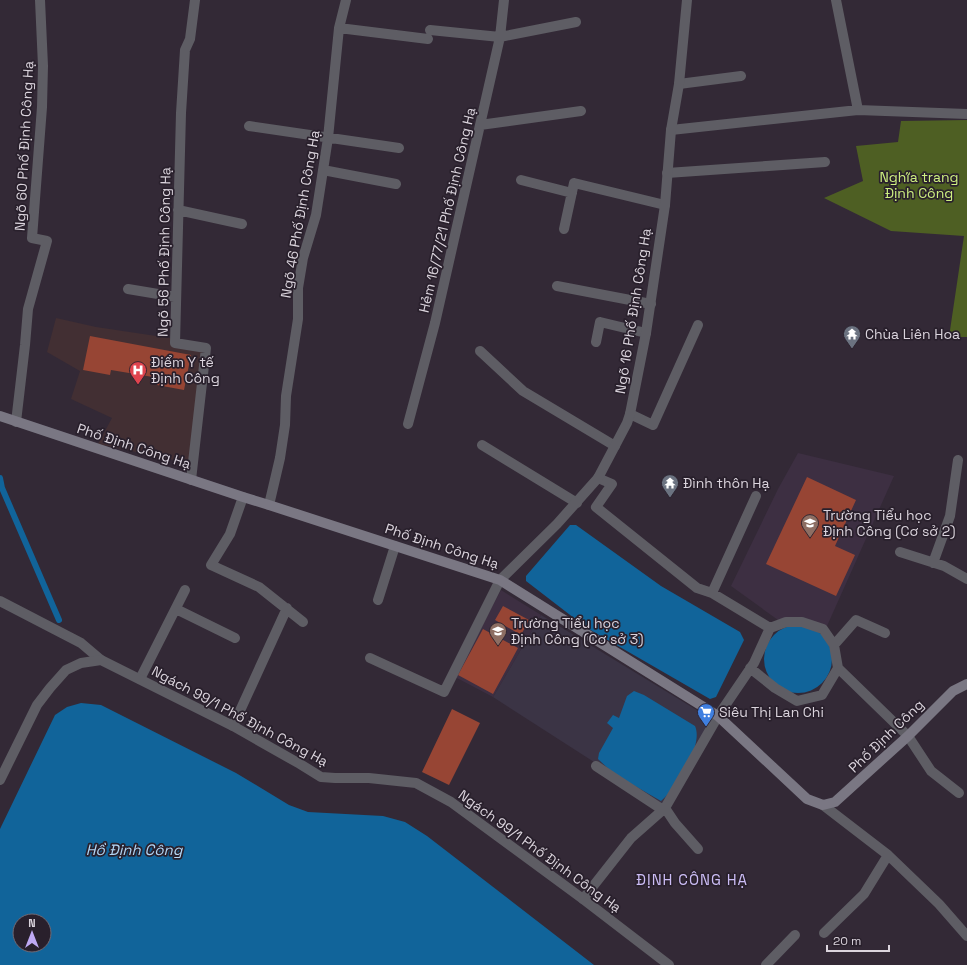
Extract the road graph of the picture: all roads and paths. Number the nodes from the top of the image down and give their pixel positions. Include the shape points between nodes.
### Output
1 (40, 0) edge
2 (196, 0) edge
3 (346, 0) edge
4 (504, 0) edge
5 (687, 0) edge
6 (836, 0) edge
7 (576, 22) dead end
8 (339, 28) junction
9 (500, 37) junction
10 (741, 76) dead end
11 (679, 84) junction
12 (858, 110) junction
13 (581, 111) dead end
14 (967, 114) edge
15 (480, 125) junction
16 (249, 126) dead end
17 (671, 130) junction
18 (328, 138) junction
19 (399, 148) dead end
20 (825, 162) dead end
21 (322, 170) junction
22 (667, 173) junction
23 (521, 180) dead end
24 (396, 184) dead end
25 (572, 193) junction
26 (665, 205) junction
27 (178, 210) junction
28 (242, 224) dead end
29 (564, 229) dead end
30 (556, 286) dead end
31 (128, 289) dead end
32 (176, 297) junction
33 (651, 304) junction
34 (698, 325) dead end
35 (646, 333) junction
36 (596, 342) dead end
37 (480, 351) dead end
38 (630, 414) junction
39 (0, 416) edge
40 (16, 422) junction
41 (408, 424) dead end
42 (482, 445) dead end
43 (615, 446) junction
44 (958, 460) dead end
45 (598, 478) junction
46 (191, 480) junction
47 (756, 496) dead end
48 (243, 497) junction
49 (577, 502) junction
50 (269, 505) junction
51 (395, 546) junction
52 (900, 552) dead end
53 (933, 563) junction
54 (967, 579) edge
55 (500, 580) junction
56 (185, 590) dead end
57 (712, 593) junction
58 (378, 600) dead end
59 (0, 601) edge
60 (287, 608) junction
61 (176, 609) junction
62 (303, 622) dead end
63 (770, 628) junction
64 (885, 633) dead end
65 (235, 638) dead end
66 (834, 645) junction
67 (370, 658) dead end
68 (101, 660) junction
69 (750, 668) junction
70 (838, 668) junction
71 (140, 679) junction
72 (967, 684) edge
73 (718, 716) junction
74 (233, 726) junction
75 (908, 736) junction
76 (596, 766) dead end
77 (0, 780) edge
78 (959, 793) dead end
79 (823, 805) junction
80 (664, 809) junction
81 (698, 849) dead end
82 (888, 856) junction
83 (583, 899) junction
84 (824, 933) dead end
85 (795, 935) dead end
86 (967, 936) edge
87 (668, 965) edge
88 (766, 965) edge

1 - 40 street, Ngõ 60 Phố Định Công Hạ via 42,107 32,238 47,241 28,309
2 - 27 street, Ngõ 56 Phố Định Công Hạ via 190,39 185,50
3 - 8 street, Ngõ 46 Phố Định Công Hạ
4 - 9 street, Hẻm 16/77/21 Phố Định Công Hạ
5 - 11 street, Ngõ 16 Phố Định Công Hạ
6 - 12 street
7 - 9 street
8 - 9 street
8 - 18 street, Ngõ 46 Phố Định Công Hạ
9 - 15 street, Hẻm 16/77/21 Phố Định Công Hạ
10 - 11 street
11 - 17 street, Ngõ 16 Phố Định Công Hạ
12 - 14 street
12 - 17 street
13 - 15 street
15 - 41 street, Hẻm 16/77/21 Phố Định Công Hạ via 435,323
16 - 18 street
17 - 22 street, Ngõ 16 Phố Định Công Hạ
18 - 19 street
18 - 21 street, Ngõ 46 Phố Định Công Hạ
20 - 22 street
21 - 24 street
21 - 50 street, Ngõ 46 Phố Định Công Hạ via 316,215 303,258 298,288 298,318 286,396 285,425
22 - 26 street, Ngõ 16 Phố Định Công Hạ
23 - 25 street
25 - 26 street via 574,183
25 - 29 street
26 - 33 street, Ngõ 16 Phố Định Công Hạ
27 - 28 street
27 - 32 street, Ngõ 56 Phố Định Công Hạ
30 - 33 street
31 - 32 street
32 - 46 street, Ngõ 56 Phố Định Công Hạ via 175,343 206,348
33 - 35 street, Ngõ 16 Phố Định Công Hạ
34 - 38 street via 653,425
35 - 36 street via 600,322
35 - 38 street, Ngõ 16 Phố Định Công Hạ
37 - 43 street via 523,392
38 - 43 street, Ngõ 16 Phố Định Công Hạ
39 - 40 street, Phố Định Công Hạ
40 - 46 street, Phố Định Công Hạ
42 - 49 street
43 - 45 street, Ngõ 16 Phố Định Công Hạ
44 - 53 street via 950,516
45 - 49 street, Ngõ 16 Phố Định Công Hạ
45 - 57 street via 612,484 596,507 696,588
46 - 48 street, Phố Định Công Hạ
47 - 57 street
48 - 50 street, Phố Định Công Hạ
48 - 60 street via 230,534 210,565 259,587
49 - 55 street, Ngõ 16 Phố Định Công Hạ
50 - 51 street, Phố Định Công Hạ
51 - 55 street, Phố Định Công Hạ
51 - 58 street
52 - 53 street
53 - 54 street
55 - 67 street, Ngõ 16 Phố Định Công Hạ via 444,692
55 - 73 street, Phố Định Công Hạ
56 - 61 street
57 - 63 street
59 - 68 street, Ngách 99/1 Phố Định Công Hạ via 80,643
60 - 62 street
60 - 74 street
61 - 65 street
61 - 71 street
63 - 66 street via 786,622 802,622 823,629
63 - 69 street
64 - 66 street via 856,620
66 - 70 street
68 - 71 street, Ngách 99/1 Phố Định Công Hạ
68 - 77 street via 81,663 66,670 50,688 37,705
69 - 70 street via 775,688 797,701 822,695
69 - 73 street
70 - 75 street
71 - 74 street, Ngách 99/1 Phố Định Công Hạ
72 - 75 street, Phố Định Công via 953,691
73 - 79 street, Phố Định Công Hạ via 807,799
73 - 80 street
74 - 83 street, Ngách 99/1 Phố Định Công Hạ via 321,777 369,778 416,783 451,802
75 - 78 street via 931,771
75 - 79 street, Phố Định Công via 835,802
76 - 80 street
79 - 82 street
80 - 81 street
80 - 83 street via 631,838
82 - 84 street via 864,894
82 - 86 street via 939,904
83 - 87 street, Ngách 99/1 Phố Định Công Hạ
85 - 88 street

